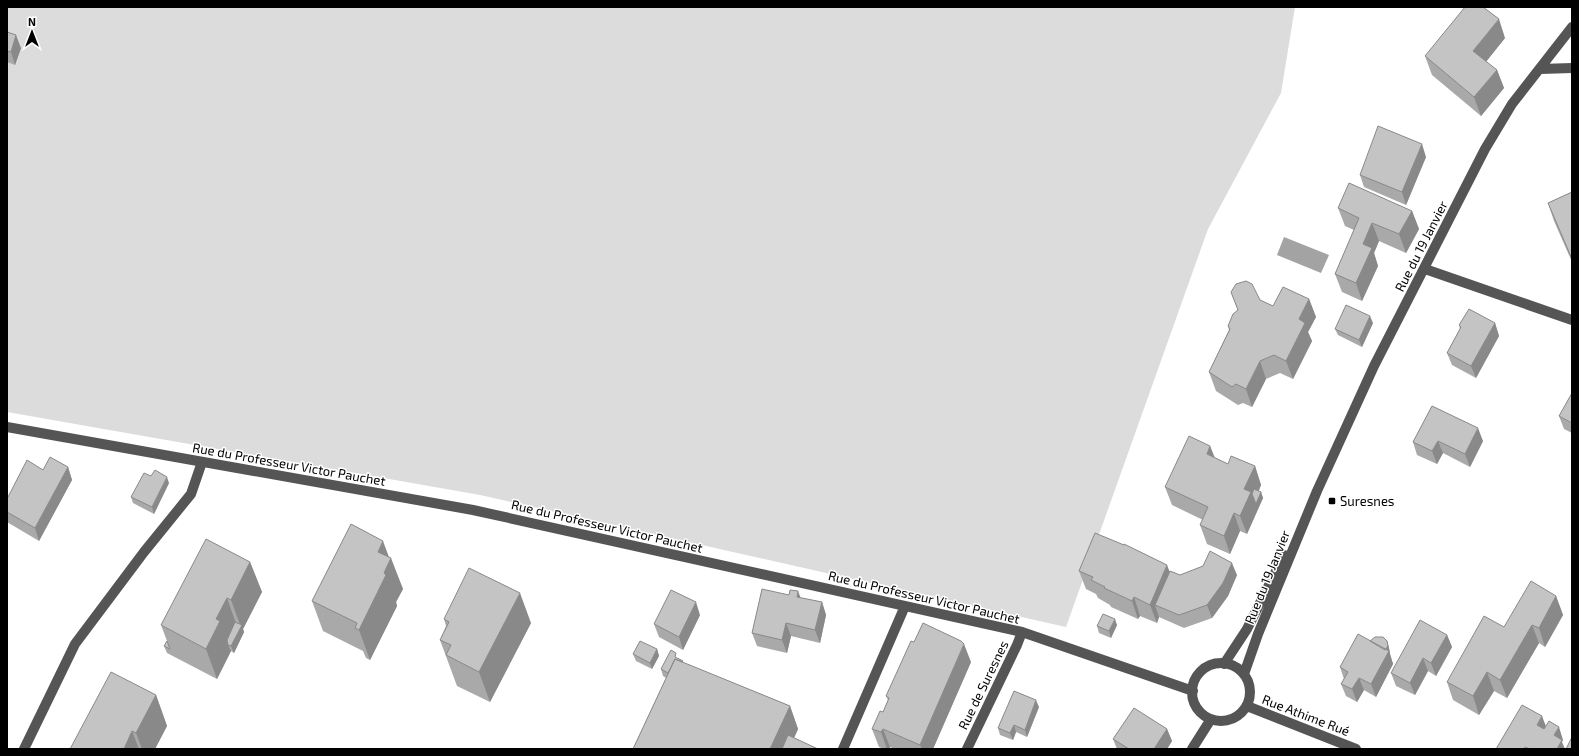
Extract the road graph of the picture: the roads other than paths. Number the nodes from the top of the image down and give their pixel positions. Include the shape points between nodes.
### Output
1 (1572, 27) edge
2 (1572, 68) edge
3 (1540, 69) junction
4 (1425, 268) junction
5 (1572, 320) edge
6 (7, 427) edge
7 (202, 462) junction
8 (1317, 491) junction
9 (905, 606) junction
10 (1022, 632) junction
11 (1224, 664) junction
12 (1244, 674) junction
13 (1193, 691) junction
14 (1247, 706) junction
15 (1211, 720) junction
16 (24, 749) edge
17 (843, 749) edge
18 (967, 749) edge
19 (1192, 749) edge
20 (1356, 749) edge

1 - 3 street, Rue du 19 Janvier
2 - 3 street
3 - 4 street, Rue du 19 Janvier via 1512,104 1485,149
4 - 5 street
4 - 8 street, Rue du 19 Janvier via 1374,366
6 - 7 street, Rue du Professeur Victor Pauchet
7 - 9 street, Rue du Professeur Victor Pauchet via 473,510
7 - 16 street via 191,494 75,644
8 - 11 street, Rue du 19 Janvier via 1247,629
8 - 12 street, Rue du 19 Janvier
9 - 10 street, Rue du Professeur Victor Pauchet
9 - 17 street
10 - 13 street, Rue du Professeur Victor Pauchet
10 - 18 street, Rue de Suresnes
11 - 12 street via 1235,667
11 - 13 street via 1211,665 1200,673
12 - 14 street via 1250,687
13 - 15 street via 1196,706
14 - 15 street via 1232,720
14 - 20 street, Rue Athime Rué
15 - 19 street

